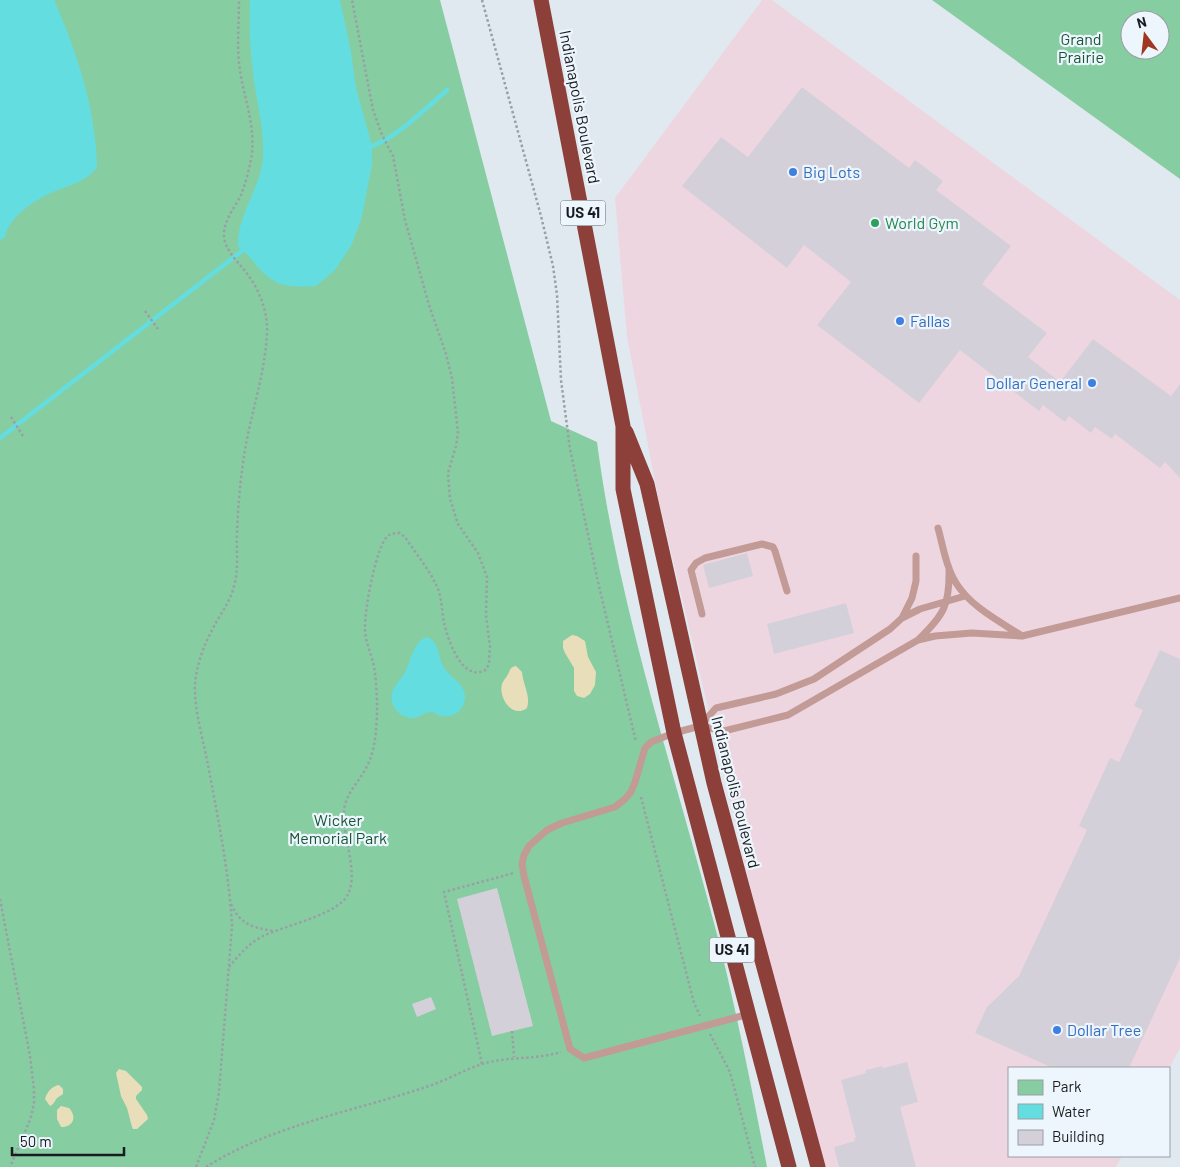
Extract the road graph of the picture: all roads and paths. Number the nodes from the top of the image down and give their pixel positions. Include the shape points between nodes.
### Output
1 (239, 0) edge
2 (352, 0) edge
3 (482, 0) edge
4 (541, 0) edge
5 (145, 311) dead end
6 (158, 329) dead end
7 (10, 417) dead end
8 (623, 426) junction
9 (23, 436) dead end
10 (938, 528) dead end
11 (916, 556) dead end
12 (949, 568) junction
13 (787, 591) dead end
14 (965, 596) junction
15 (1180, 598) edge
16 (948, 600) junction
17 (702, 614) dead end
18 (902, 618) junction
19 (1022, 636) junction
20 (918, 640) junction
21 (700, 726) junction
22 (674, 732) junction
23 (640, 764) junction
24 (641, 790) dead end
25 (523, 871) junction
26 (0, 899) edge
27 (230, 903) junction
28 (276, 931) junction
29 (229, 966) junction
30 (749, 1014) junction
31 (705, 1026) junction
32 (512, 1031) dead end
33 (570, 1049) junction
34 (514, 1057) junction
35 (482, 1064) junction
36 (10, 1167) edge
37 (196, 1167) edge
38 (206, 1167) edge
39 (755, 1167) edge
40 (788, 1167) edge
41 (818, 1167) edge

1 - 27 path via 239,62 251,117 252,153 248,174 225,225 224,235 229,250 256,287 263,304 267,319 265,352 244,458 235,584 199,659 195,687
2 - 28 path via 373,110 396,166 404,220 452,378 458,433 448,473 450,499 458,524 478,553 487,577 489,662 487,669 476,674 464,666 450,642 432,577 405,536 389,534 377,558 365,619 374,666 377,729 372,756 346,800 344,810 343,824 352,881 343,901
3 - 23 path via 553,266 561,380 570,449
4 - 8 highway, Indianapolis Boulevard / US 41
5 - 6 path
7 - 9 path
8 - 21 highway, Indianapolis Boulevard / US 41 via 648,484
8 - 22 highway, Indianapolis Boulevard / US 41 via 623,489
10 - 12 lane
11 - 18 lane via 915,589
12 - 14 lane
12 - 16 lane
13 - 17 lane via 777,555 768,545 705,558 691,570
14 - 16 lane
14 - 19 lane
15 - 19 lane
16 - 18 lane
16 - 20 lane via 933,626
18 - 21 lane via 814,679 776,694 716,708
19 - 20 lane via 972,633
20 - 21 lane via 788,715 724,731
21 - 22 lane
21 - 41 highway, Indianapolis Boulevard / US 41
22 - 23 lane via 651,742 645,748
22 - 30 highway, Indianapolis Boulevard / US 41
23 - 25 lane via 631,792 625,799 614,807 547,830 529,846 524,855
24 - 31 path via 694,1002
25 - 33 lane
25 - 35 path via 444,892
26 - 36 path via 34,1090 30,1120
27 - 28 path via 242,921
27 - 29 path
28 - 29 path via 252,944
29 - 37 path via 219,1092 214,1120
30 - 31 lane
30 - 40 highway, Indianapolis Boulevard / US 41
31 - 33 lane via 584,1058
31 - 39 path via 730,1072
32 - 34 path
33 - 34 path via 534,1058
34 - 35 path
35 - 38 path via 423,1088 282,1131 241,1147

